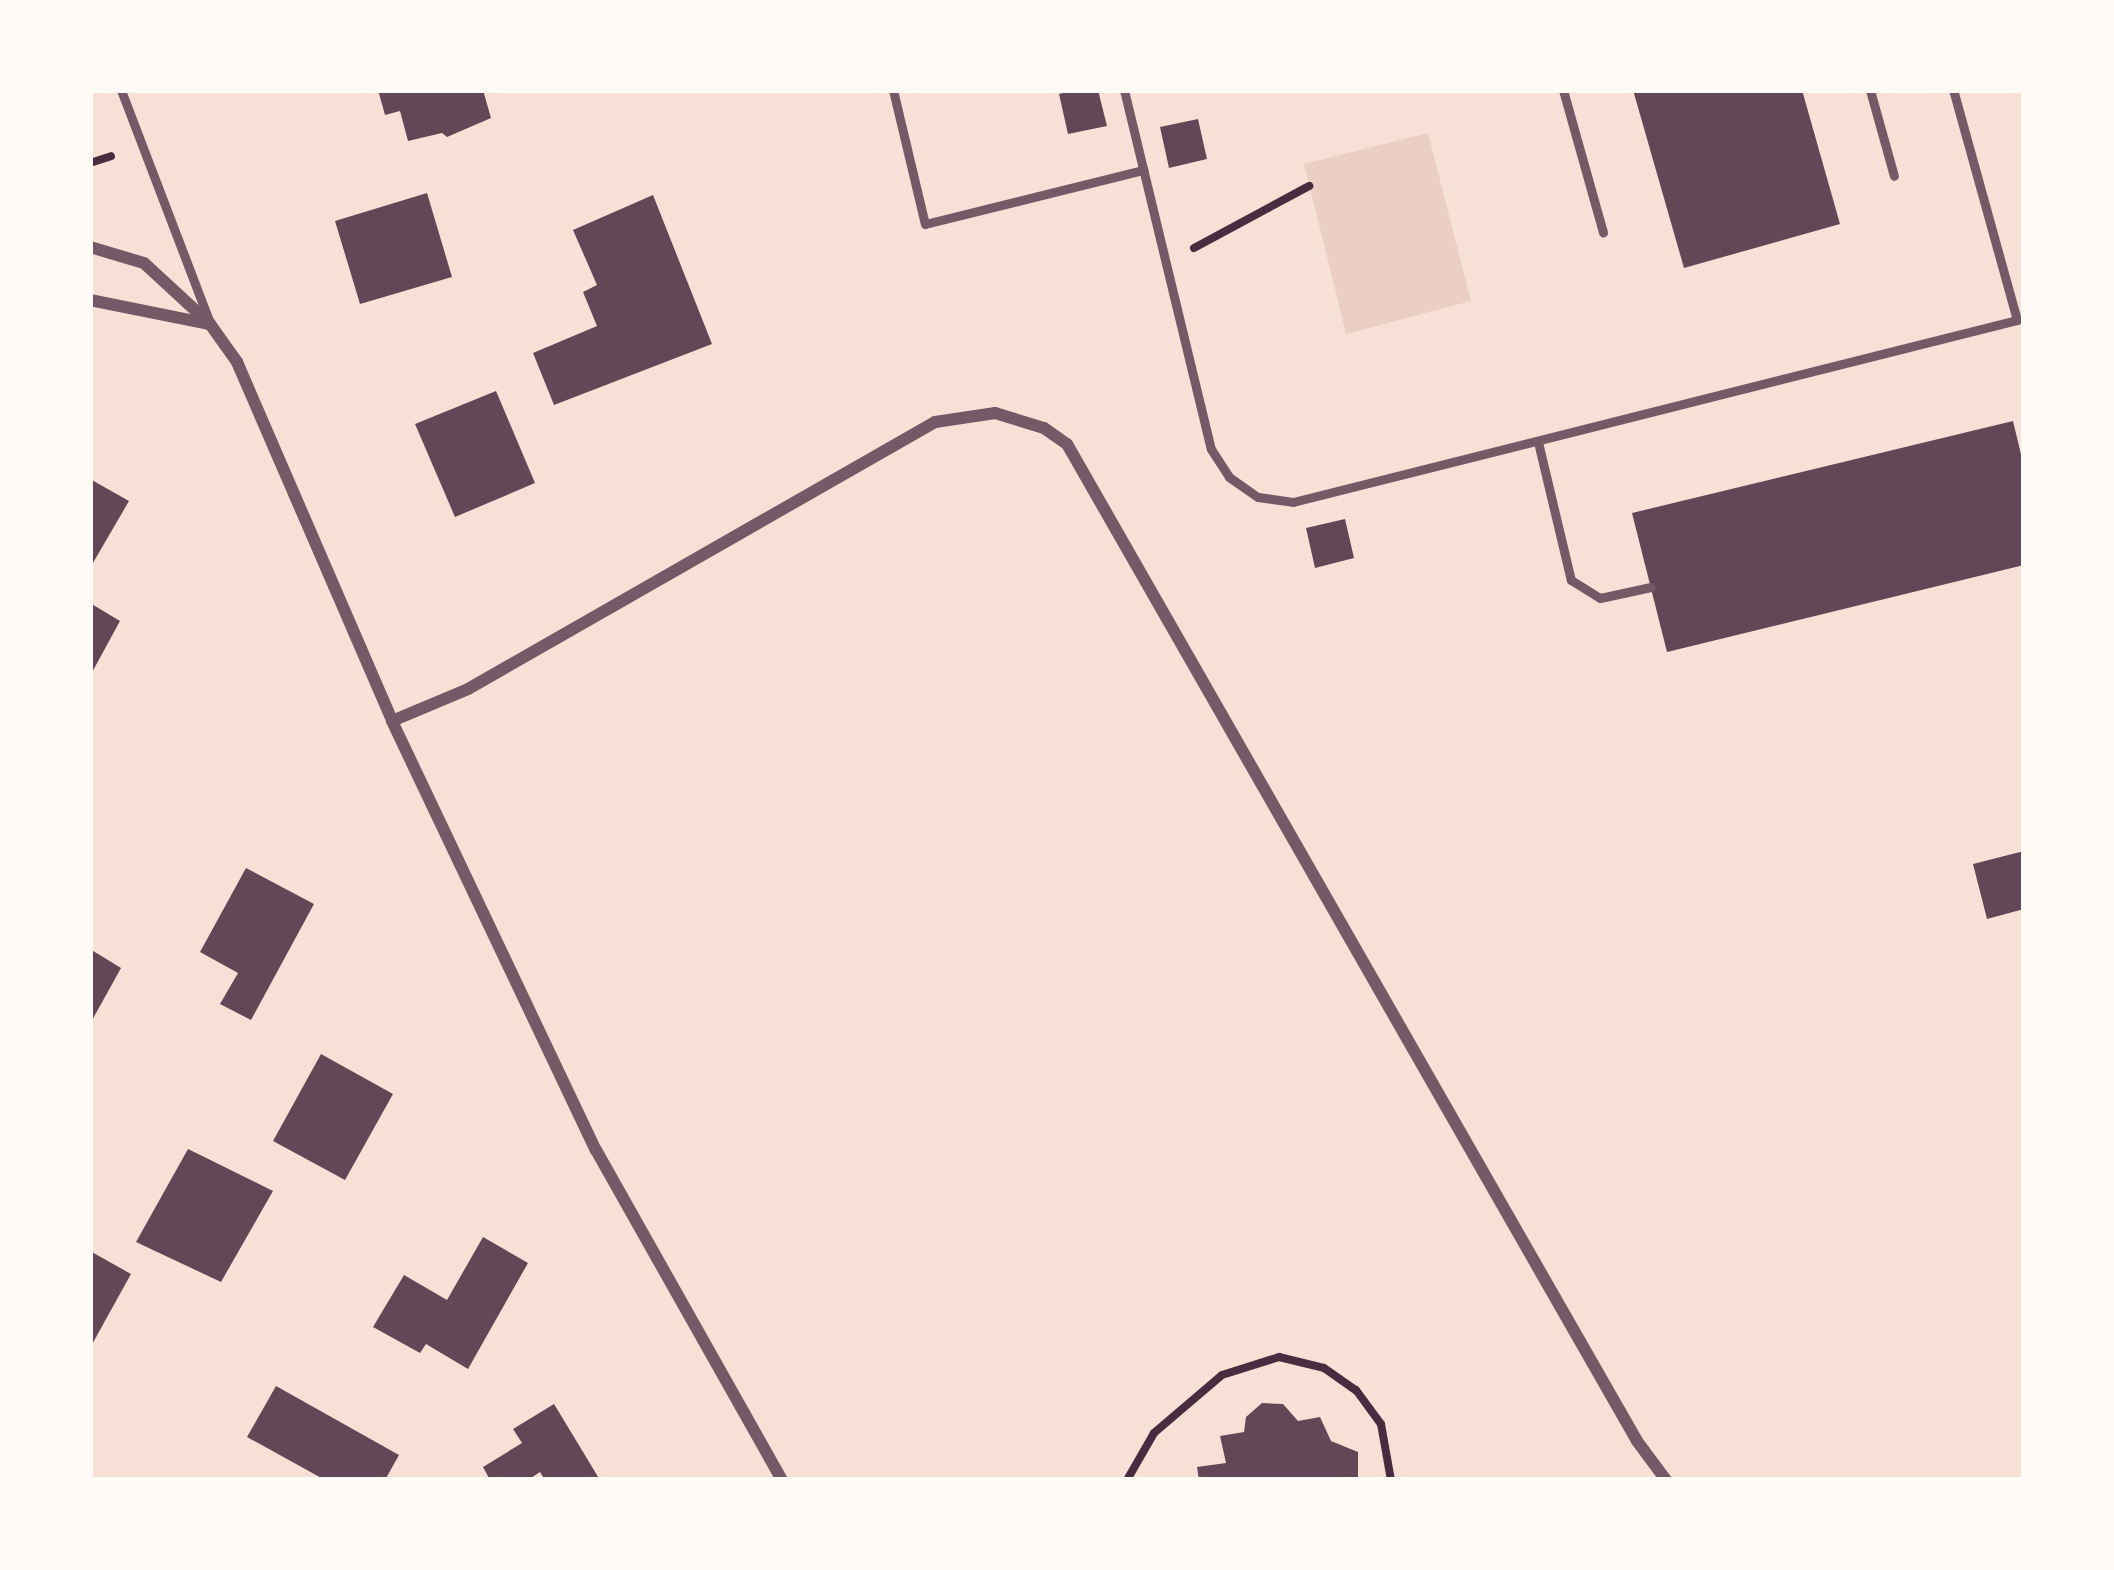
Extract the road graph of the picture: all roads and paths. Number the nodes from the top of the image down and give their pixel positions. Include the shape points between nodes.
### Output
1 (121, 90) edge
2 (893, 90) edge
3 (1124, 90) edge
4 (1563, 90) edge
5 (1870, 90) edge
6 (1953, 90) edge
7 (1143, 170) junction
8 (1894, 176) dead end
9 (1309, 186) dead end
10 (1603, 232) dead end
11 (90, 247) edge
12 (1164, 258) junction
13 (90, 299) edge
14 (210, 324) junction
15 (1538, 442) junction
16 (1651, 587) dead end
17 (392, 721) junction
18 (782, 1480) edge
19 (1127, 1480) edge
20 (1391, 1480) edge
21 (1666, 1480) edge

1 - 14 lane
2 - 7 lane via 926,224
3 - 7 lane
4 - 10 lane
5 - 8 lane
6 - 15 lane via 2017,320
7 - 12 lane
9 - 12 path
11 - 14 street via 144,263
12 - 15 lane via 1211,448 1229,477 1258,497 1293,502
13 - 14 street
14 - 17 street via 237,362
15 - 16 lane via 1571,580 1600,598
17 - 18 street via 596,1150
17 - 21 street via 468,688 935,422 995,413 1044,428 1067,444
19 - 20 path via 1154,1433 1222,1375 1279,1357 1324,1368 1356,1390 1381,1424

